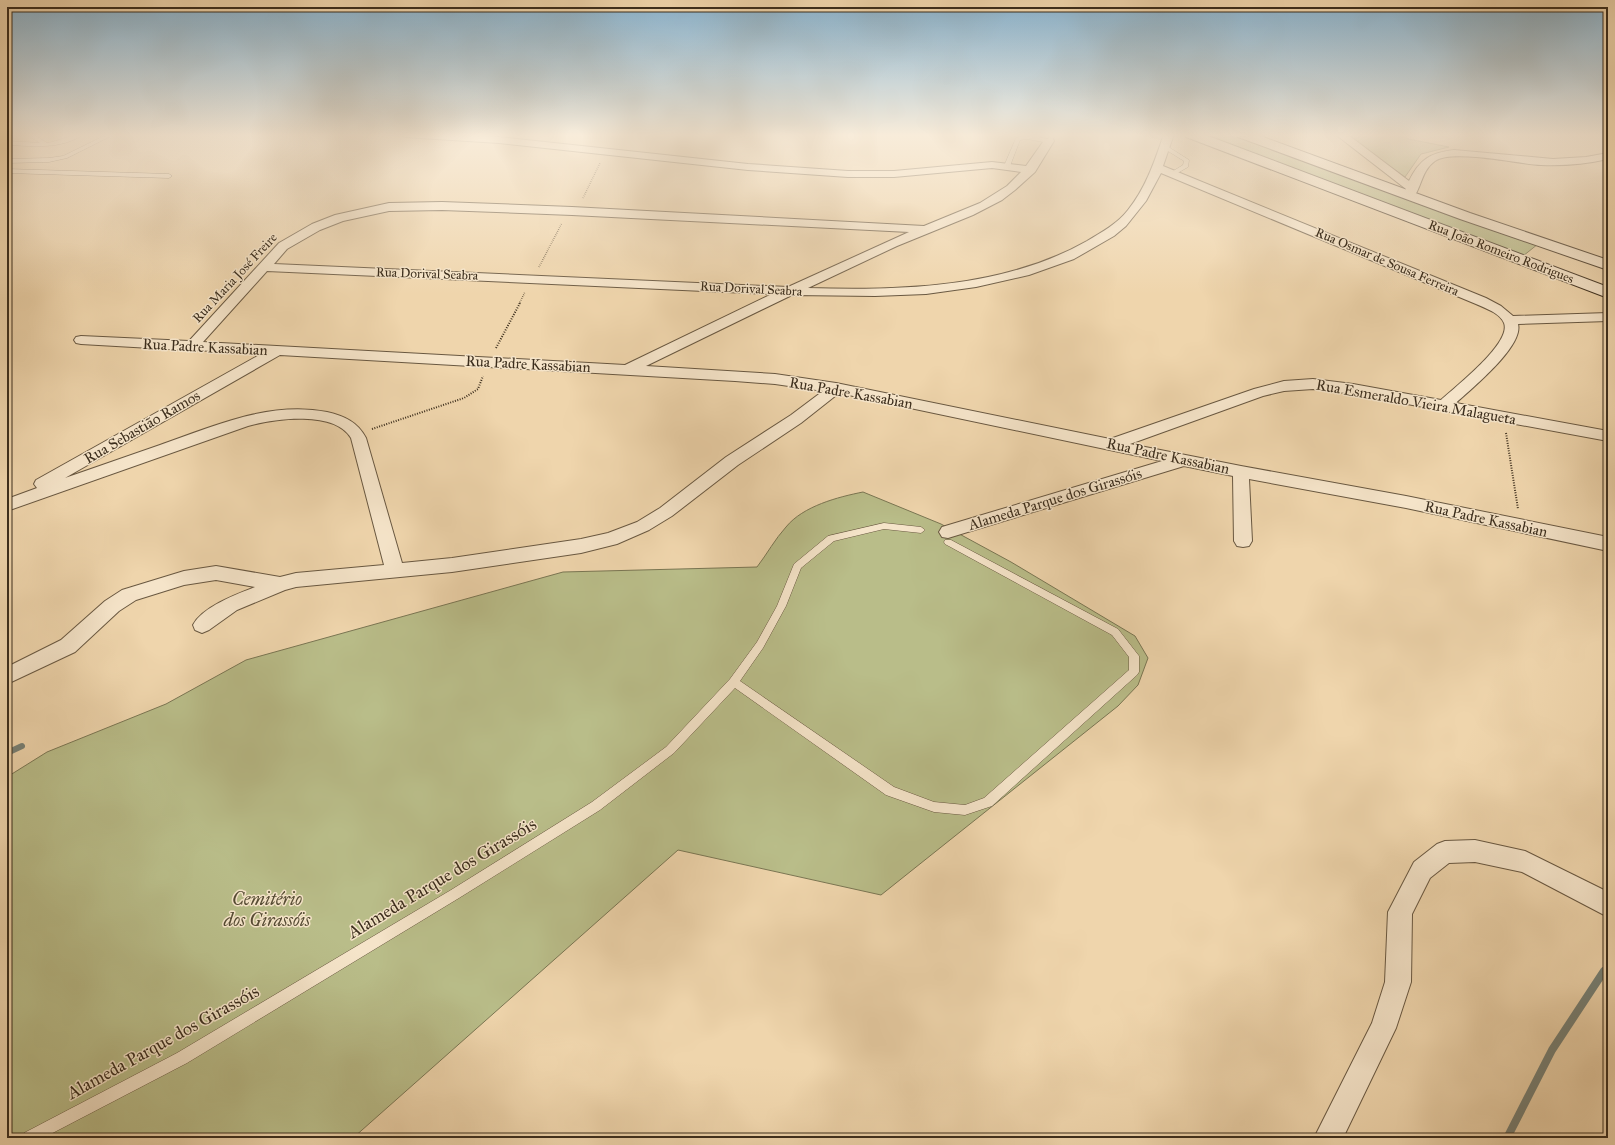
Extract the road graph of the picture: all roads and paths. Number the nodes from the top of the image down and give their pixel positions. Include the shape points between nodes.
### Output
1 (588, 187) edge
2 (1012, 187) edge
3 (1149, 187) edge
4 (1204, 187) edge
5 (1332, 187) edge
6 (1400, 187) edge
7 (1407, 187) edge
8 (1413, 187) edge
9 (1411, 191) junction
10 (572, 211) junction
11 (923, 229) junction
12 (1592, 260) junction
13 (1608, 265) edge
14 (263, 267) junction
15 (533, 279) junction
16 (1581, 282) junction
17 (787, 292) junction
18 (1608, 293) edge
19 (1608, 317) edge
20 (1509, 320) junction
21 (81, 340) dead end
22 (192, 347) junction
23 (276, 350) junction
24 (490, 361) junction
25 (627, 369) junction
26 (836, 388) junction
27 (1445, 405) junction
28 (1503, 416) junction
29 (356, 434) junction
30 (1608, 436) edge
31 (1112, 444) junction
32 (1185, 460) junction
33 (1240, 472) junction
34 (7, 504) edge
35 (1520, 526) junction
36 (921, 530) dead end
37 (948, 537) joint
38 (1243, 541) dead end
39 (1608, 544) edge
40 (395, 571) junction
41 (281, 584) junction
42 (202, 625) dead end
43 (7, 676) edge
44 (734, 682) junction
45 (1608, 904) edge
46 (29, 1138) edge
47 (1328, 1138) edge

1 - 10 path
2 - 11 street via 970,211
3 - 17 street, Rua Dorival Seabra via 1133,212 1111,233 1081,251 1040,268 994,281 940,289
4 - 20 street, Rua Osmar de Sousa Ferreira via 1481,302
5 - 16 street, Rua João Romeiro Rodrigues
6 - 9 street
7 - 9 street
8 - 9 street
9 - 12 street
10 - 11 street, Rua Maria José Freire
10 - 14 street, Rua Maria José Freire via 416,206 366,211 316,227 297,237 283,246
10 - 15 path via 562,223
11 - 17 street
12 - 13 street
12 - 16 street
14 - 15 street, Rua Dorival Seabra
14 - 22 street, Rua Maria José Freire
15 - 17 street, Rua Dorival Seabra
15 - 24 path
16 - 18 street, Rua João Romeiro Rodrigues
17 - 25 street
19 - 20 street
20 - 27 street via 1513,326 1512,331 1498,356
21 - 22 street, Rua Padre Kassabian
22 - 23 street, Rua Padre Kassabian
23 - 24 street, Rua Padre Kassabian
23 - 34 street, Rua Sebastião Ramos
24 - 25 street, Rua Padre Kassabian
24 - 29 path via 478,389 464,398
25 - 26 street, Rua Padre Kassabian via 775,379
26 - 31 street, Rua Padre Kassabian
26 - 40 street via 643,526 581,546
27 - 28 street, Rua Esmeraldo Vieira Malagueta
27 - 31 street, Rua Esmeraldo Vieira Malagueta via 1313,384 1284,386 1259,392
28 - 30 street, Rua Esmeraldo Vieira Malagueta
28 - 35 path
29 - 34 street via 346,424 330,418 299,414 250,420
29 - 40 street
31 - 32 street, Rua Padre Kassabian
32 - 33 street, Rua Padre Kassabian
32 - 37 street, Alameda Parque dos Girassóis
33 - 35 street, Rua Padre Kassabian
33 - 38 street
35 - 39 street, Rua Padre Kassabian
36 - 44 lane, Alameda Parque dos Girassóis via 884,526 831,538 797,566 781,606 760,645
37 - 44 lane via 1116,632 1134,656 1134,672 988,802 965,810 934,807 890,792
40 - 41 street
41 - 42 street via 230,605
41 - 43 street via 216,573 198,574 142,590 112,606 68,646
44 - 46 lane, Alameda Parque dos Girassóis via 670,750 596,806 182,1058
45 - 47 street via 1525,862 1475,851 1445,852 1422,870 1400,912 1398,982 1383,1028

